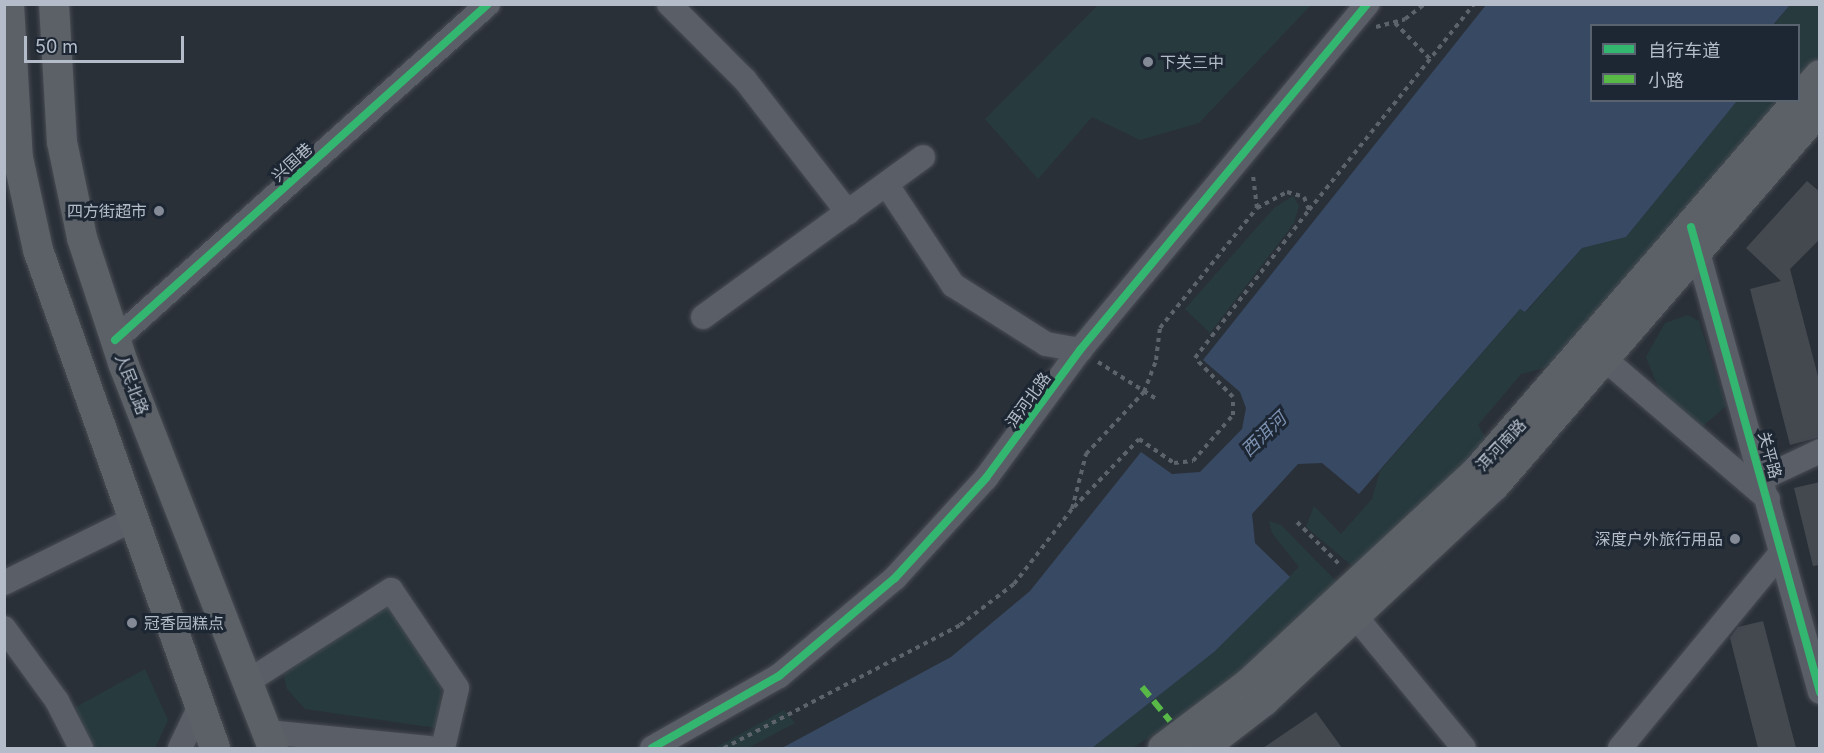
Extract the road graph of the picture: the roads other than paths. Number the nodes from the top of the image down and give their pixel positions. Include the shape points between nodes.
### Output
1 (9, 4) edge
2 (54, 4) edge
3 (488, 4) edge
4 (669, 4) edge
5 (1359, 14) edge
6 (1820, 75) edge
7 (1800, 98) edge
8 (1797, 102) edge
9 (1820, 110) edge
10 (923, 157) dead end
11 (11, 161) edge
12 (887, 184) junction
13 (848, 213) junction
14 (1695, 240) junction
15 (703, 317) dead end
16 (115, 340) junction
17 (1080, 350) junction
18 (1607, 361) junction
19 (1820, 451) edge
20 (1766, 488) junction
21 (132, 520) junction
22 (1781, 553) junction
23 (4, 583) edge
24 (1355, 616) junction
25 (4, 628) edge
26 (247, 682) junction
27 (1820, 692) edge
28 (200, 705) junction
29 (270, 740) edge
30 (81, 748) edge
31 (180, 748) edge
32 (215, 748) edge
33 (429, 748) edge
34 (443, 748) edge
35 (652, 748) edge
36 (1163, 748) edge
37 (1203, 748) edge
38 (1464, 748) edge
39 (1620, 748) edge

1 - 11 main road
2 - 16 main road, 人民北路 via 57,101 68,181
3 - 16 street, 兴国巷
4 - 13 street via 745,80
5 - 17 street, 洱河北路
6 - 7 main road, 洱河南路
8 - 14 main road, 洱河南路
9 - 14 main road, 洱河南路
10 - 12 street
11 - 21 main road via 50,290
12 - 13 street
12 - 17 street via 953,285 1046,344
13 - 15 street
14 - 18 main road, 洱河南路
14 - 20 street, 关平路
14 - 36 main road, 洱河南路 via 1478,470 1248,684
16 - 26 main road, 人民北路
17 - 35 street, 洱河北路 via 986,478 887,585 779,676
18 - 20 street
18 - 24 main road, 洱河南路 via 1494,486
19 - 20 street
20 - 22 street, 关平路
21 - 23 street
21 - 28 main road
22 - 27 street, 关平路
22 - 39 street
24 - 37 main road, 洱河南路
24 - 38 street
25 - 30 street via 57,701
26 - 29 main road, 人民北路
26 - 34 street via 391,590 457,688
28 - 31 street
28 - 32 main road
29 - 33 street

